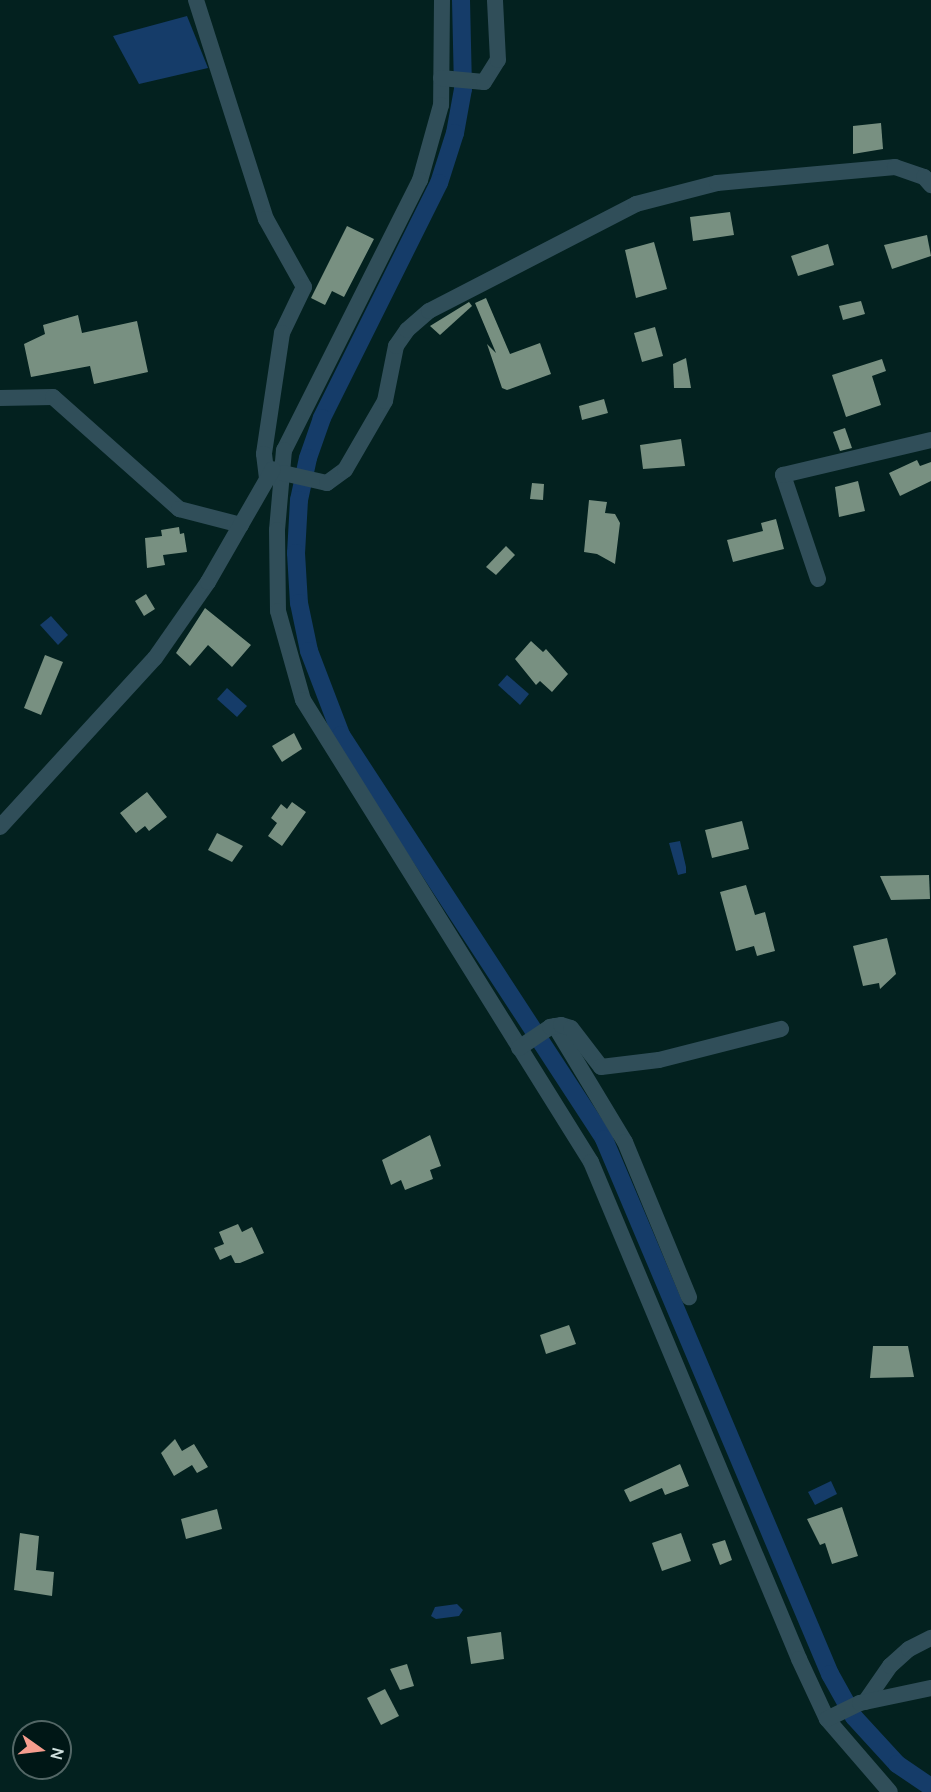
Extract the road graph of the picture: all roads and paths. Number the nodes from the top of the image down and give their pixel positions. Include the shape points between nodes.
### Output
1 (196, 0) edge
2 (442, 0) edge
3 (495, 0) edge
4 (441, 78) junction
5 (931, 185) edge
6 (0, 398) edge
7 (931, 440) edge
8 (275, 476) junction
9 (241, 525) junction
10 (818, 579) dead end
11 (0, 827) edge
12 (552, 1026) junction
13 (781, 1029) dead end
14 (519, 1048) junction
15 (689, 1297) dead end
16 (931, 1638) edge
17 (931, 1688) edge
18 (863, 1702) junction
19 (827, 1719) junction
20 (890, 1792) edge

1 - 8 street via 266,219 304,287 282,333 264,454
2 - 4 street
3 - 4 street via 498,60 484,82
4 - 8 street via 441,105 420,180 284,450
5 - 8 street via 924,177 895,167 717,183 636,204 429,311 396,346 385,401 345,470 327,483
6 - 9 street via 53,397 179,509
7 - 10 street via 783,475
8 - 9 street
8 - 14 street via 278,611 303,700
9 - 11 street via 208,582 155,658
12 - 13 street via 571,1028 601,1067 659,1060
12 - 14 street
12 - 15 street via 625,1142
14 - 19 street via 591,1162
16 - 18 street via 909,1649 890,1666
17 - 18 street
18 - 19 street
19 - 20 street

